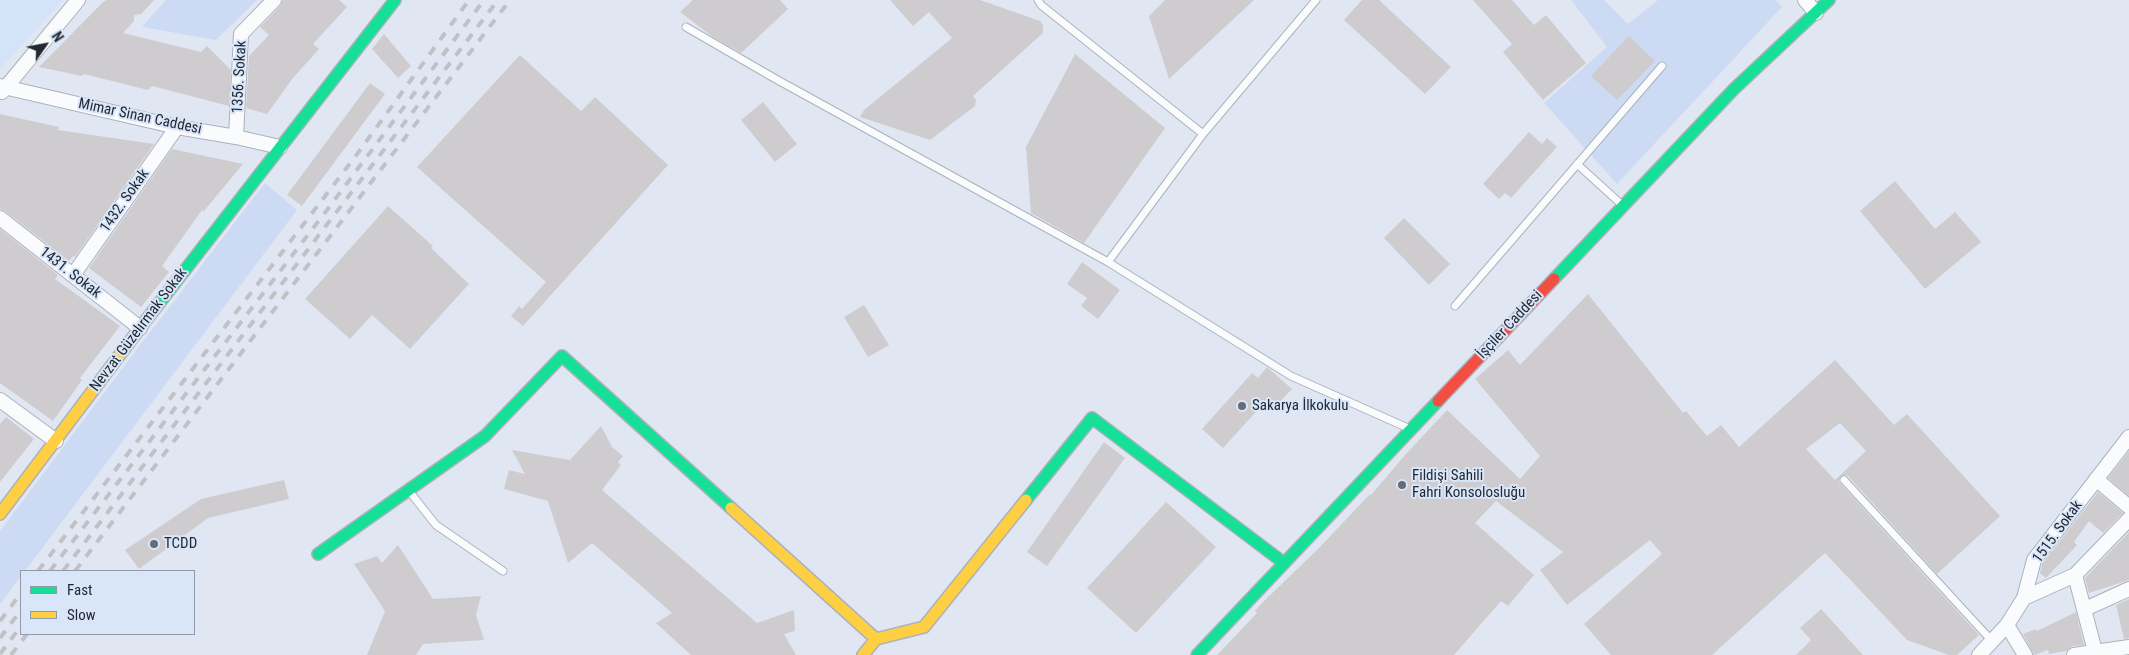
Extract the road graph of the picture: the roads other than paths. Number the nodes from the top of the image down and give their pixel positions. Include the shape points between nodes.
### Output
1 (78, 0) edge
2 (274, 0) edge
3 (395, 0) edge
4 (1038, 0) edge
5 (1316, 0) edge
6 (1805, 0) edge
7 (1829, 0) edge
8 (1816, 13) junction
9 (686, 27) dead end
10 (1662, 66) dead end
11 (2, 89) edge
12 (177, 127) junction
13 (1203, 134) junction
14 (236, 137) junction
15 (280, 147) junction
16 (1577, 164) junction
17 (1623, 206) junction
18 (0, 218) edge
19 (1108, 262) junction
20 (73, 275) junction
21 (1455, 306) dead end
22 (140, 328) junction
23 (0, 400) edge
24 (1411, 429) junction
25 (2129, 437) edge
26 (56, 441) junction
27 (2096, 479) junction
28 (1844, 480) dead end
29 (409, 491) junction
30 (2129, 507) edge
31 (0, 514) edge
32 (2129, 519) edge
33 (318, 554) dead end
34 (1284, 563) junction
35 (503, 570) dead end
36 (2074, 575) junction
37 (2129, 589) edge
38 (2024, 598) junction
39 (2085, 609) junction
40 (2007, 625) junction
41 (876, 639) junction
42 (1992, 641) junction
43 (2129, 647) edge
44 (2096, 653) edge
45 (864, 655) edge
46 (1197, 655) edge
47 (1979, 655) edge
48 (2025, 655) edge
49 (2074, 655) edge

1 - 11 street
2 - 14 street, 1356. Sokak via 242,34
3 - 15 street, Nevzat Güzelırmak Sokak
4 - 13 lane
5 - 13 lane
6 - 8 street
7 - 8 street, İşçiler Caddesi
8 - 17 street, İşçiler Caddesi via 1734,89
9 - 19 lane
10 - 16 lane
11 - 12 street, Mimar Sinan Caddesi
12 - 14 street, Mimar Sinan Caddesi
12 - 20 street, 1432. Sokak
13 - 19 lane
14 - 15 street, Mimar Sinan Caddesi
15 - 22 street, Nevzat Güzelırmak Sokak
16 - 17 lane
16 - 21 lane
17 - 24 street, İşçiler Caddesi
18 - 20 street, 1431. Sokak
19 - 24 lane via 1291,376
20 - 22 street, 1431. Sokak
22 - 26 street, Nevzat Güzelırmak Sokak
23 - 26 street
24 - 34 street, İşçiler Caddesi
25 - 27 street, 1515. Sokak
26 - 31 street, Nevzat Güzelırmak Sokak
27 - 30 street
27 - 38 street, 1515. Sokak via 2034,560
28 - 42 lane
29 - 33 street
29 - 35 lane via 436,525
29 - 41 street via 485,436 562,356
32 - 36 street
34 - 41 street via 1092,418 924,627
34 - 46 street, İşçiler Caddesi
36 - 38 street
36 - 39 street
37 - 39 street
38 - 40 street, 1515. Sokak
39 - 44 street
40 - 42 street, 1515. Sokak
40 - 48 street
41 - 45 street
42 - 47 street, 1515. Sokak
43 - 44 street
44 - 49 street

